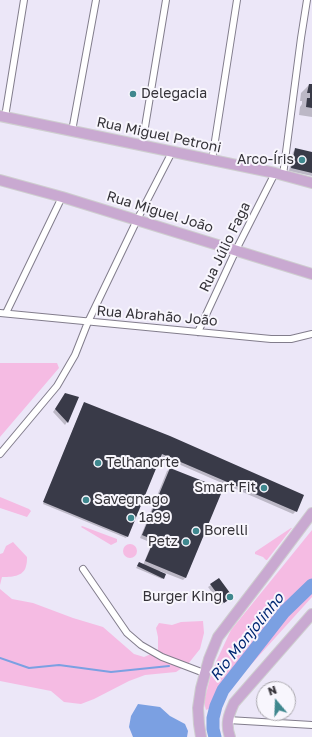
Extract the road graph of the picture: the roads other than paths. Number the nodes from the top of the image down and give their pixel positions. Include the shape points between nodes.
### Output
1 (24, 0) edge
2 (96, 0) edge
3 (166, 0) edge
4 (237, 0) edge
5 (307, 0) edge
6 (3, 117) edge
7 (72, 131) junction
8 (142, 145) junction
9 (172, 152) junction
10 (212, 160) junction
11 (279, 174) junction
12 (0, 180) edge
13 (312, 183) edge
14 (62, 197) junction
15 (137, 220) junction
16 (236, 250) junction
17 (312, 274) edge
18 (3, 313) edge
19 (88, 322) junction
20 (198, 332) junction
21 (312, 334) edge
22 (0, 454) edge
23 (312, 513) edge
24 (83, 569) dead end
25 (312, 614) edge
26 (204, 673) junction
27 (228, 720) junction
28 (312, 725) edge
29 (201, 737) edge
30 (230, 737) edge

1 - 6 street
2 - 7 street
3 - 8 street
4 - 10 street
5 - 11 street, Rua Júlio Faga
6 - 7 main road, Rua Miguel Petroni
7 - 8 main road, Rua Miguel Petroni
8 - 9 main road, Rua Miguel Petroni
9 - 10 main road, Rua Miguel Petroni
9 - 15 street
10 - 11 main road, Rua Miguel Petroni
11 - 13 main road, Rua Miguel Petroni
11 - 16 street, Rua Júlio Faga
12 - 14 main road, Rua Miguel João
14 - 15 main road, Rua Miguel João
14 - 18 street
15 - 16 main road, Rua Miguel João
15 - 19 street
16 - 17 main road, Rua Miguel João
16 - 20 street, Rua Júlio Faga
18 - 19 street, Rua Abrahão João
19 - 20 street, Rua Abrahão João
19 - 22 street via 57,386
20 - 21 street, Rua Abrahão João via 271,339 291,339
23 - 26 main road via 218,636
24 - 26 street via 127,633 162,657
25 - 27 main road via 234,703
26 - 29 main road via 198,708
27 - 28 street
27 - 30 main road

